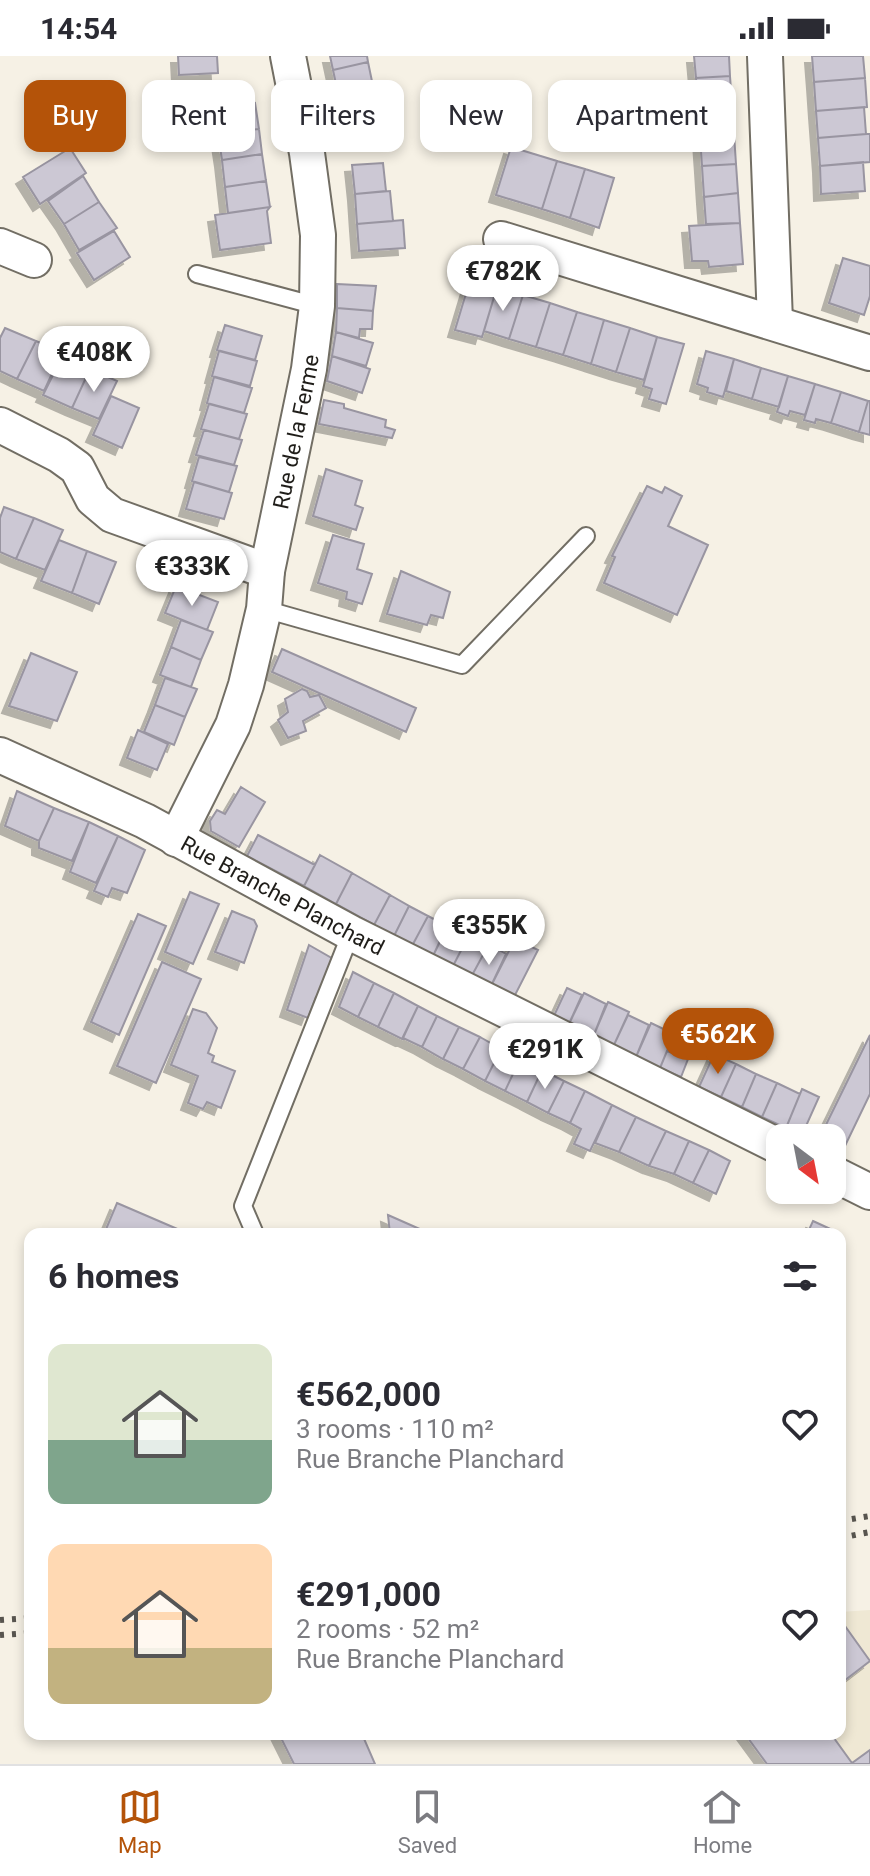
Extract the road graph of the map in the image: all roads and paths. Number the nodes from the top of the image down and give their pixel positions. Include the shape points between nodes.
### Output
1 (288, 56) edge
2 (765, 56) edge
3 (501, 239) dead end
4 (0, 246) edge
5 (34, 260) dead end
6 (197, 274) dead end
7 (317, 306) junction
8 (775, 322) junction
9 (870, 353) edge
10 (0, 425) edge
11 (586, 536) dead end
12 (267, 571) junction
13 (264, 609) junction
14 (0, 755) edge
15 (176, 839) junction
16 (351, 933) junction
17 (766, 1140) edge
18 (846, 1180) edge
19 (870, 1192) edge
20 (252, 1228) edge

1 - 7 street, Rue de la Ferme via 318,235
2 - 8 street
3 - 8 street
4 - 5 street
6 - 7 lane
7 - 12 street, Rue de la Ferme
8 - 9 street
10 - 12 street via 77,468 93,499 112,515
11 - 13 lane via 462,665
12 - 13 street, Rue de la Ferme
13 - 15 street, Rue de la Ferme via 233,725
14 - 15 street, Rue Branche Planchard
15 - 16 street, Rue Branche Planchard
16 - 17 street, Rue Branche Planchard
16 - 20 lane via 243,1206
18 - 19 street

